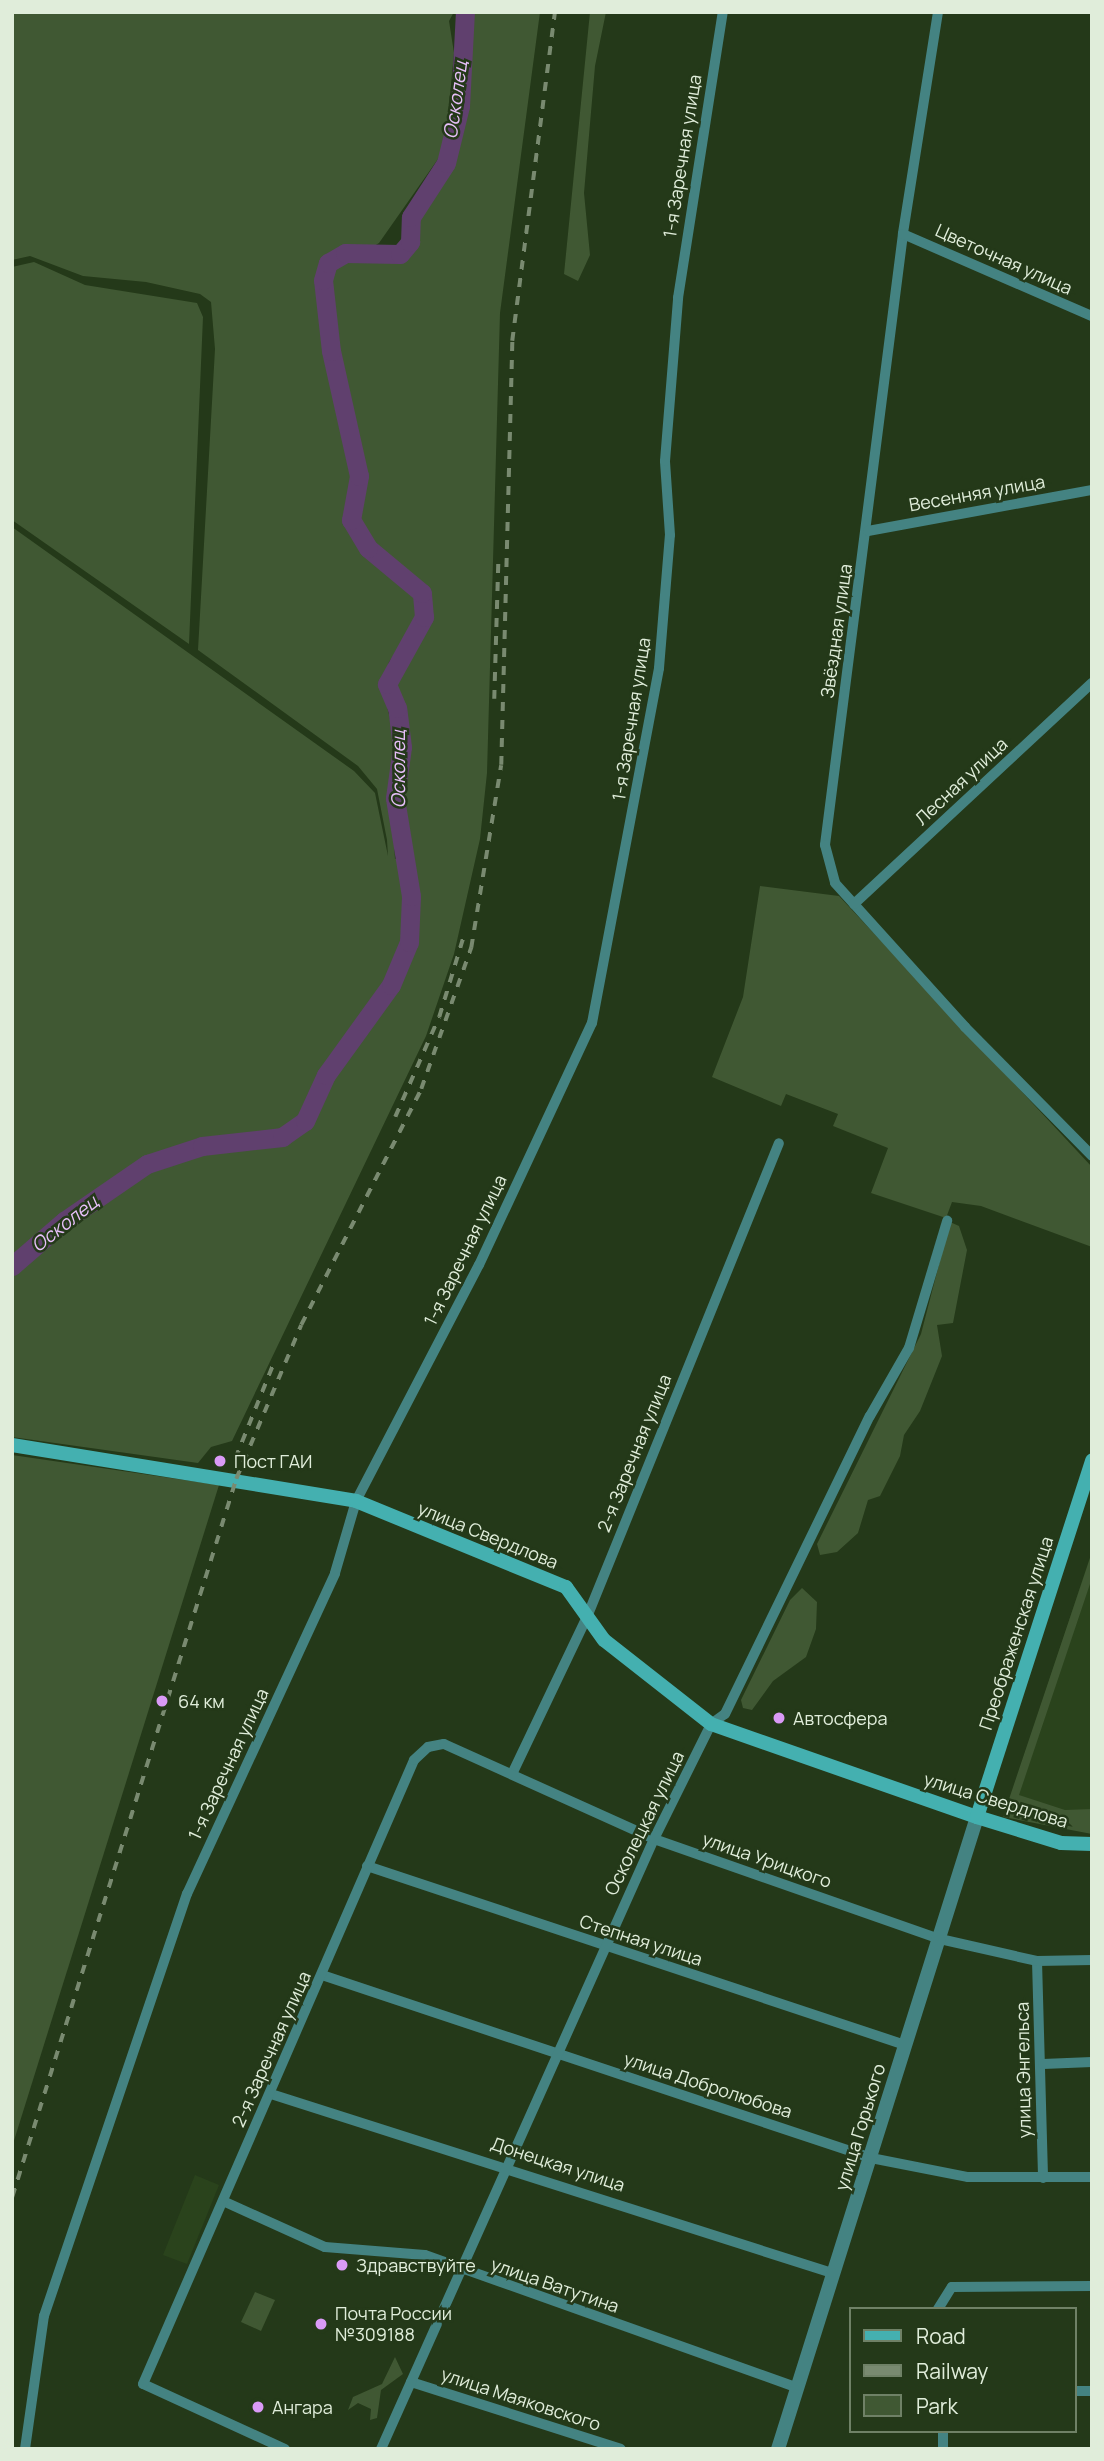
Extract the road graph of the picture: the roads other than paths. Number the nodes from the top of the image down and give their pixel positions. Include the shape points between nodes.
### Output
1 (723, 12) edge
2 (938, 12) edge
3 (903, 234) junction
4 (1092, 316) edge
5 (1092, 490) edge
6 (868, 531) junction
7 (1092, 683) edge
8 (854, 904) junction
9 (779, 1143) dead end
10 (1092, 1156) edge
11 (947, 1221) dead end
12 (12, 1445) edge
13 (1092, 1460) edge
14 (356, 1501) junction
15 (587, 1617) junction
16 (711, 1724) junction
17 (444, 1744) joint
18 (513, 1772) junction
19 (977, 1817) junction
20 (654, 1839) junction
21 (1092, 1844) edge
22 (367, 1866) junction
23 (940, 1939) junction
24 (604, 1946) junction
25 (1092, 1960) edge
26 (1037, 1961) junction
27 (322, 1975) junction
28 (905, 2045) junction
29 (558, 2054) junction
30 (1092, 2062) edge
31 (1043, 2064) junction
32 (271, 2094) junction
33 (871, 2158) junction
34 (505, 2165) junction
35 (1092, 2177) edge
36 (1043, 2178) junction
37 (223, 2201) junction
38 (460, 2271) junction
39 (832, 2273) junction
40 (1092, 2286) edge
41 (939, 2307) edge
42 (411, 2382) junction
43 (796, 2386) junction
44 (25, 2449) edge
45 (285, 2449) edge
46 (381, 2449) edge
47 (621, 2449) edge
48 (778, 2449) edge

1 - 14 street, 1-я Заречная улица via 678,298 665,461 670,535 659,668 592,1023 479,1265
2 - 3 street, Звёздная улица
3 - 4 street, Цветочная улица
3 - 6 street, Звёздная улица
5 - 6 street, Весенняя улица
6 - 8 street, Звёздная улица via 825,845 835,883
7 - 8 street, Лесная улица
8 - 10 street, Звёздная улица
9 - 15 street, 2-я Заречная улица
11 - 16 street, Осколецкая улица via 909,1348 870,1416 725,1714
12 - 14 main road, улица Свердлова
13 - 19 main road, Преображенская улица
14 - 15 main road, улица Свердлова via 566,1587
14 - 44 street, 1-я Заречная улица via 335,1573 187,1894 44,2316
15 - 16 main road, улица Свердлова via 604,1640
15 - 18 street, 2-я Заречная улица
16 - 19 main road, улица Свердлова
16 - 20 street, Осколецкая улица
17 - 18 street, улица Урицкого
17 - 22 street, 2-я Заречная улица via 428,1747 414,1760
18 - 20 street, улица Урицкого
19 - 21 main road, улица Свердлова via 1061,1843
19 - 23 street, улица Горького
20 - 23 street, улица Урицкого
20 - 24 street, Осколецкая улица
22 - 24 street, Степная улица
22 - 27 street, 2-я Заречная улица
23 - 26 street, улица Урицкого
23 - 28 street, улица Горького
24 - 28 street, Степная улица
24 - 29 street, Осколецкая улица
25 - 26 street, улица Урицкого
26 - 31 street, улица Энгельса
27 - 29 street, улица Добролюбова
27 - 32 street, 2-я Заречная улица
28 - 33 street, улица Горького
29 - 33 street, улица Добролюбова
29 - 34 street, Осколецкая улица
30 - 31 street
31 - 36 street, улица Энгельса
32 - 34 street, Донецкая улица
32 - 37 street, 2-я Заречная улица
33 - 36 street, улица Добролюбова via 968,2177
33 - 39 street, улица Горького
34 - 38 street, Осколецкая улица
34 - 39 street, Донецкая улица
35 - 36 street, улица Добролюбова
37 - 38 street, улица Ватутина via 325,2247 425,2255
37 - 45 street, 2-я Заречная улица via 143,2384
38 - 42 street, Осколецкая улица
38 - 43 street, улица Ватутина
39 - 43 street, улица Горького
40 - 41 street via 952,2287
42 - 46 street, Осколецкая улица
42 - 47 street, улица Маяковского
43 - 48 street, улица Горького

